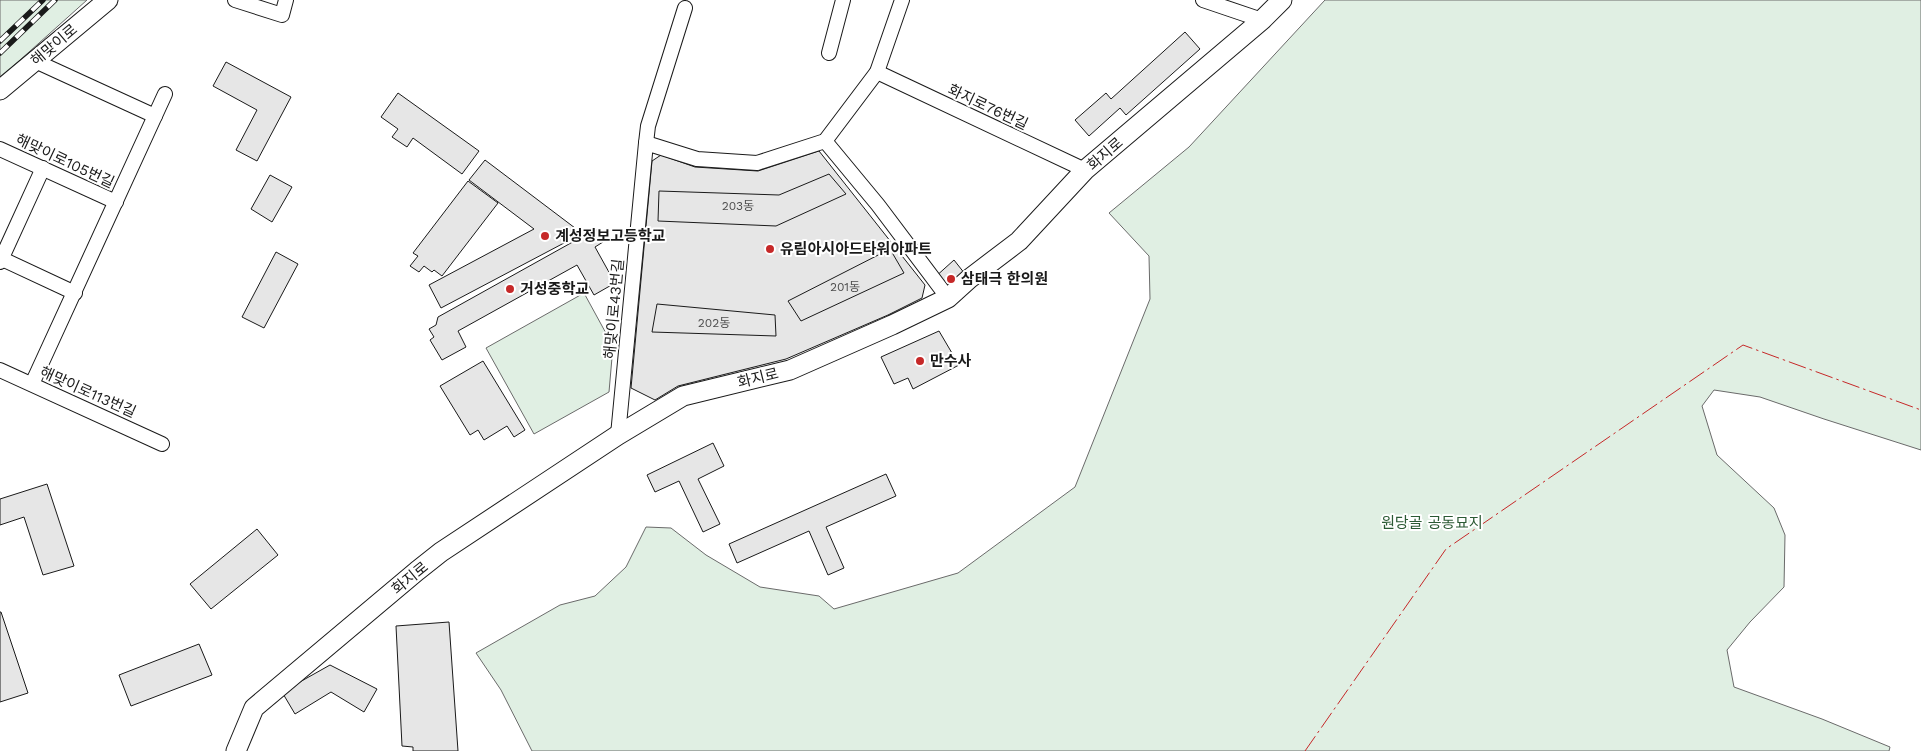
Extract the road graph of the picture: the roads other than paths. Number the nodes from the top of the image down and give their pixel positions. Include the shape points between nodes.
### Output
1 (108, 0) edge
2 (235, 0) edge
3 (286, 0) edge
4 (843, 0) edge
5 (902, 0) edge
6 (1203, 0) edge
7 (1282, 0) edge
8 (685, 8) dead end
9 (1262, 20) junction
10 (829, 53) dead end
11 (35, 61) junction
12 (877, 72) junction
13 (0, 90) edge
14 (165, 94) dead end
15 (155, 116) junction
16 (825, 141) junction
17 (646, 143) junction
18 (0, 149) edge
19 (43, 168) junction
20 (1085, 170) junction
21 (116, 202) junction
22 (1, 259) edge
23 (75, 293) junction
24 (948, 298) junction
25 (0, 370) edge
26 (32, 384) junction
27 (618, 435) junction
28 (162, 444) dead end
29 (236, 751) edge

1 - 11 street, 해맞이로
2 - 3 street via 282,15
4 - 10 street
5 - 12 street
6 - 9 street
7 - 9 street, 화지로
8 - 17 street, 해맞이로43번길 via 648,126
9 - 20 street, 화지로
11 - 13 street, 해맞이로
11 - 15 street
12 - 16 street
12 - 20 street, 화지로76번길
14 - 15 street
15 - 21 street
16 - 17 street via 757,163 696,159
16 - 24 street
17 - 27 street, 해맞이로43번길
18 - 19 street, 해맞이로105번길
19 - 21 street, 해맞이로105번길
19 - 22 street
20 - 24 street, 화지로 via 1019,241
21 - 23 street
22 - 23 street
23 - 26 street
24 - 27 street, 화지로 via 790,370 683,396
25 - 26 street, 해맞이로113번길
26 - 28 street, 해맞이로113번길
27 - 29 street, 화지로 via 441,552 254,708

